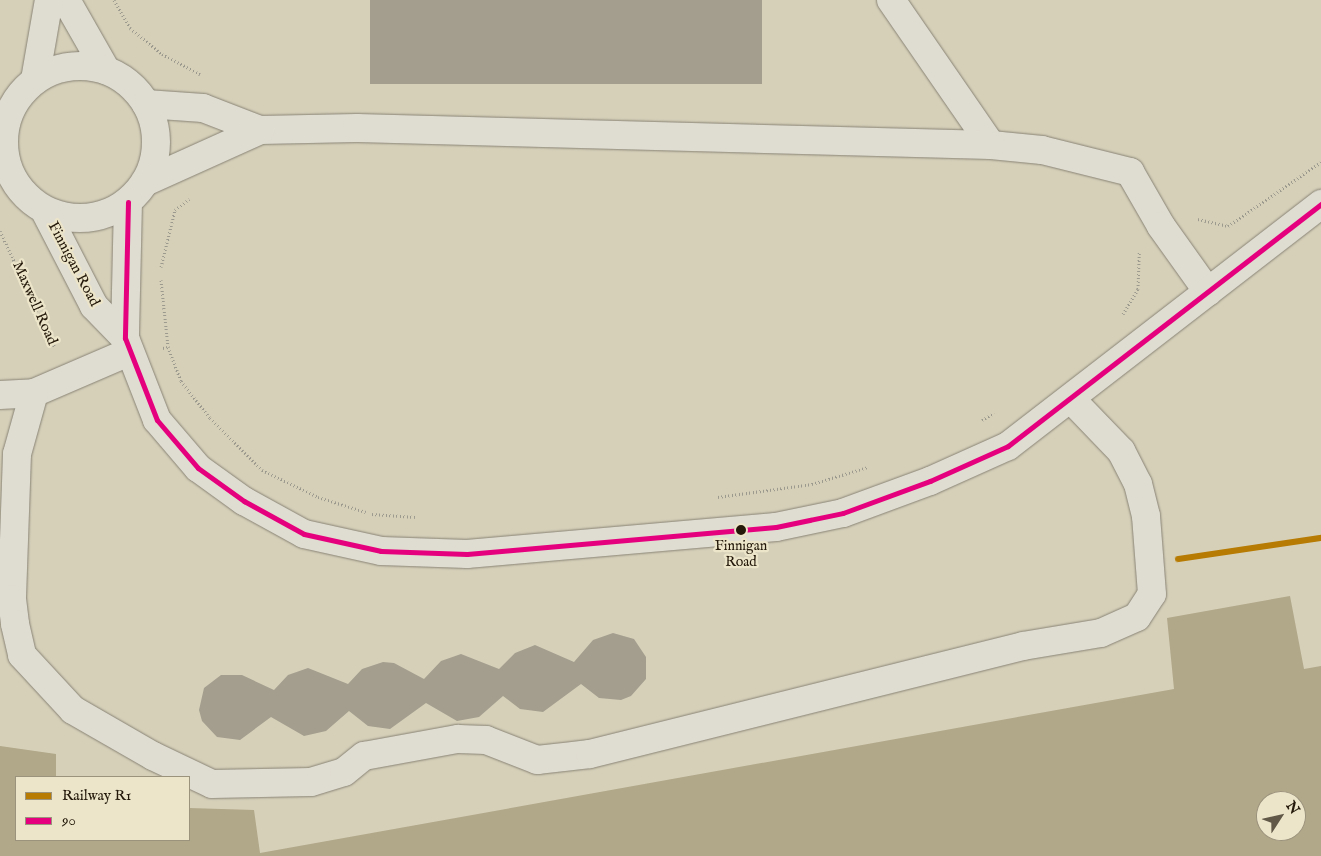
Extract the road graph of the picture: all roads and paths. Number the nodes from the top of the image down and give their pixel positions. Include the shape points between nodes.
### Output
1 (49, 0) edge
2 (66, 0) edge
3 (114, 0) edge
4 (891, 0) edge
5 (106, 70) junction
6 (35, 80) junction
7 (146, 104) junction
8 (6, 108) edge
9 (203, 108) junction
10 (260, 130) junction
11 (991, 145) junction
12 (208, 153) junction
13 (3, 162) edge
14 (1321, 162) edge
15 (137, 192) junction
16 (1321, 204) edge
17 (45, 211) junction
18 (1161, 226) junction
19 (0, 231) edge
20 (1208, 292) junction
21 (1118, 318) dead end
22 (127, 345) junction
23 (168, 347) junction
24 (67, 376) junction
25 (34, 393) junction
26 (0, 395) edge
27 (1072, 400) junction
28 (1001, 410) dead end
29 (976, 423) dead end
30 (877, 464) dead end
31 (709, 498) dead end
32 (424, 518) dead end

1 - 6 street
2 - 5 street
3 - 9 path via 130,28 162,54 205,76
4 - 11 street
5 - 6 street via 82,65 57,69
5 - 7 street via 136,90
6 - 8 street
7 - 9 street
7 - 15 street via 156,143
8 - 13 street
9 - 10 street
10 - 11 street via 357,128
10 - 12 street
11 - 18 street via 1042,150 1130,172
12 - 15 street
12 - 23 path via 205,187 175,210 160,272
13 - 17 street via 19,188
14 - 18 path via 1228,226 1203,223 1185,210
15 - 17 street via 110,213 88,218 66,218
15 - 22 street, Finnigan Road
16 - 20 street, Finnigan Road
17 - 22 street, Finnigan Road via 94,306
18 - 20 street
18 - 21 path via 1140,242 1138,289
19 - 24 path, Maxwell Road
20 - 27 street, Finnigan Road
22 - 23 path
22 - 24 street
22 - 27 street, Finnigan Road via 156,420 198,468 244,501 304,534 381,551 467,554 776,528 843,513 930,481 1008,446
23 - 32 path via 181,380 210,418 262,470 318,497 370,513
24 - 25 street
25 - 26 street
25 - 27 street via 17,454 12,599 22,656 73,710 153,756 212,784 311,782 344,772 364,756 458,739 486,740 537,760 590,754 1023,646 1100,633 1137,617 1152,594 1146,516 1138,484 1121,451
28 - 29 path
30 - 31 path via 812,484

